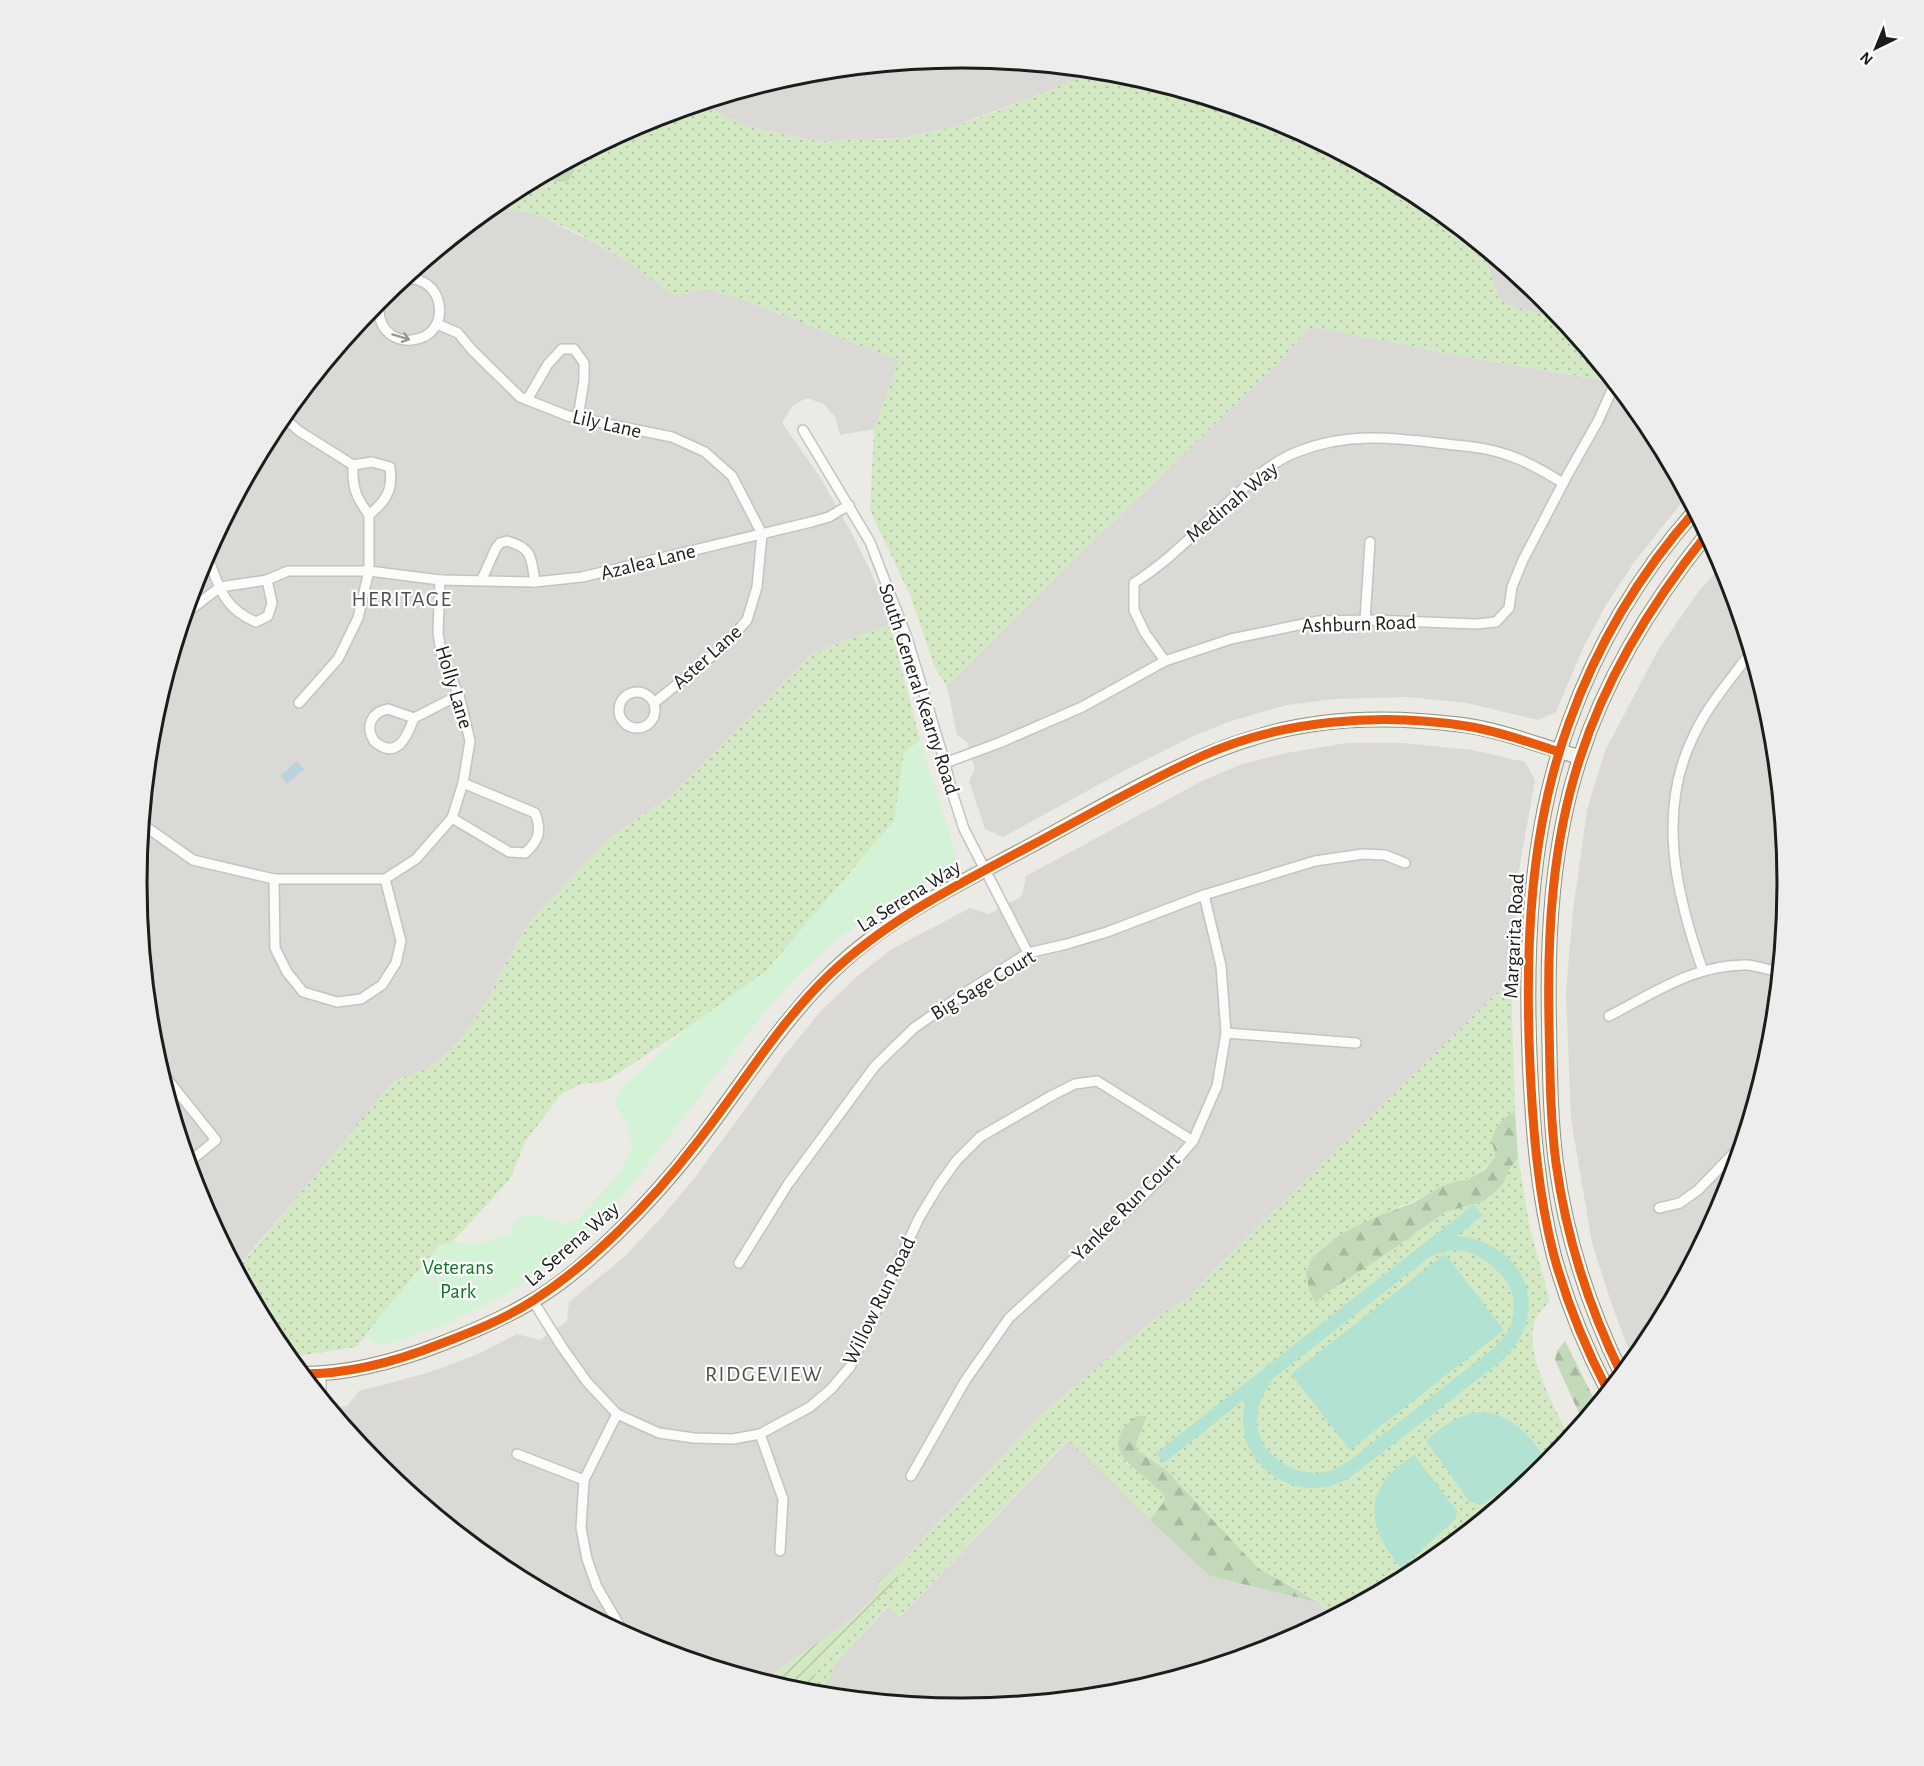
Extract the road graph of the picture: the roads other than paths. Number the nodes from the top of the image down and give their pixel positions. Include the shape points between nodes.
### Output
1 (413, 280) edge
2 (379, 313) edge
3 (437, 324) junction
4 (1612, 391) edge
5 (527, 400) junction
6 (578, 418) junction
7 (290, 422) edge
8 (803, 430) dead end
9 (353, 465) junction
10 (1563, 483) junction
11 (849, 505) junction
12 (369, 515) junction
13 (1690, 517) edge
14 (762, 534) junction
15 (1701, 541) edge
16 (1370, 542) dead end
17 (211, 566) edge
18 (369, 571) junction
19 (267, 579) junction
20 (440, 580) junction
21 (481, 581) junction
22 (535, 582) junction
23 (220, 587) junction
24 (196, 606) edge
25 (1365, 620) junction
26 (1746, 659) edge
27 (1165, 661) junction
28 (459, 695) junction
29 (299, 703) dead end
30 (654, 703) junction
31 (414, 718) junction
32 (1560, 752) junction
33 (1580, 757) junction
34 (945, 763) junction
35 (463, 783) junction
36 (452, 818) junction
37 (148, 828) edge
38 (1405, 863) dead end
39 (986, 870) junction
40 (274, 879) junction
41 (386, 879) junction
42 (1204, 895) junction
43 (1028, 953) junction
44 (1703, 971) junction
45 (1773, 971) edge
46 (1610, 1016) dead end
47 (1226, 1033) junction
48 (1356, 1042) dead end
49 (172, 1085) edge
50 (1193, 1141) junction
51 (195, 1157) edge
52 (1729, 1158) edge
53 (1659, 1208) dead end
54 (739, 1263) dead end
55 (533, 1301) junction
56 (1618, 1366) edge
57 (311, 1374) edge
58 (321, 1374) junction
59 (1605, 1384) edge
60 (321, 1386) edge
61 (616, 1414) junction
62 (760, 1434) junction
63 (517, 1454) dead end
64 (911, 1476) dead end
65 (584, 1480) junction
66 (780, 1551) dead end
67 (616, 1621) edge

1 - 3 street via 428,285 435,293 440,303
2 -> 3 street via 388,332 405,340 424,337
3 - 5 street, Lily Lane via 458,333 504,382
4 - 10 street, Ashburn Road
5 - 6 street, Lily Lane
5 - 6 street via 548,364 562,349 574,349 584,363
6 - 14 street, Lily Lane via 672,437 705,452 732,476
7 - 9 street
8 - 11 street, South General Kearny Road
9 - 12 street via 356,496
9 - 12 street via 372,462 390,467 392,481 388,494
10 - 25 street, Ashburn Road via 1523,560 1509,608 1496,622
10 - 27 street, Medinah Way via 1524,459 1486,448 1367,436 1296,452 1247,485 1154,570 1134,582 1134,610 1144,633
11 - 14 street, Azalea Lane via 829,517
11 - 34 street, South General Kearny Road via 870,542 889,589
12 - 18 street
13 - 32 main road, Margarita Road via 1618,615 1594,663
14 - 22 street, Azalea Lane via 582,578
14 - 30 street, Aster Lane via 757,587 747,620 723,647
15 - 33 main road, Margarita Road via 1643,624 1604,697
16 - 25 street
17 - 23 street
18 - 19 street via 288,571
18 - 20 street
18 - 29 street via 358,618 338,659
19 - 23 street
19 - 23 street via 272,603 268,616 256,622 228,604
20 - 21 street, Azalea Lane
20 - 28 street, Holly Lane via 438,633 442,658
21 - 22 street, Azalea Lane
21 - 22 street via 496,548 507,541 526,549
23 - 24 street
25 - 27 street, Ashburn Road via 1318,621 1270,630
26 - 44 street via 1694,733 1681,765 1676,793 1671,831 1677,874
27 - 34 street, Ashburn Road via 1082,707
28 - 31 street
28 - 35 street, Holly Lane via 470,741
30 - 30 street, Aster Lane via 639,692 628,694 620,704 619,716 632,728 644,728 655,715
31 - 31 street via 395,710 382,710 370,723 370,736 379,746 399,746
32 - 33 main road, La Serena Way
32 - 39 main road, La Serena Way via 1466,726 1379,718 1295,727 1204,755
32 - 59 main road, Margarita Road via 1536,866 1529,948 1534,1144 1555,1257 1587,1348
33 - 56 main road, Margarita Road via 1564,820 1549,930 1552,1127 1566,1224 1577,1264
34 - 39 street, South General Kearny Road via 964,829
35 - 36 street, Holly Lane
35 - 36 street via 535,813 539,836 525,853 508,852
36 - 41 street, Holly Lane via 416,859
37 - 40 street via 193,860
38 - 42 street, Big Sage Court via 1385,855 1342,856
39 - 43 street, South General Kearny Road
39 - 55 main road, La Serena Way via 911,911 828,976 792,1014 676,1170 615,1234
40 - 41 street
40 - 41 street via 275,948 287,972 303,992 337,1002 361,999 382,985 396,963 401,941
42 - 43 street, Big Sage Court via 1107,932
42 - 47 street, Yankee Run Court via 1221,966
43 - 54 street, Big Sage Court via 914,1028 875,1066 788,1184
44 - 45 street via 1748,965
44 - 46 street via 1677,979
47 - 48 street
47 - 50 street, Yankee Run Court via 1217,1086
49 - 51 street via 216,1140
50 - 62 street, Willow Run Road via 1096,1082 1076,1084 1059,1092 980,1137 957,1160 919,1218 850,1367 810,1407
50 - 64 street, Yankee Run Court via 1145,1193 1009,1318 964,1381
52 - 53 street via 1680,1203
55 - 58 main road, La Serena Way via 413,1355
55 - 61 street, Willow Run Road via 587,1382
57 - 58 main road, La Serena Way
58 - 60 street
61 - 62 street, Willow Run Road via 659,1433 694,1438
61 - 65 street
62 - 66 street via 783,1499
63 - 65 street
65 - 67 street via 581,1527 587,1559

